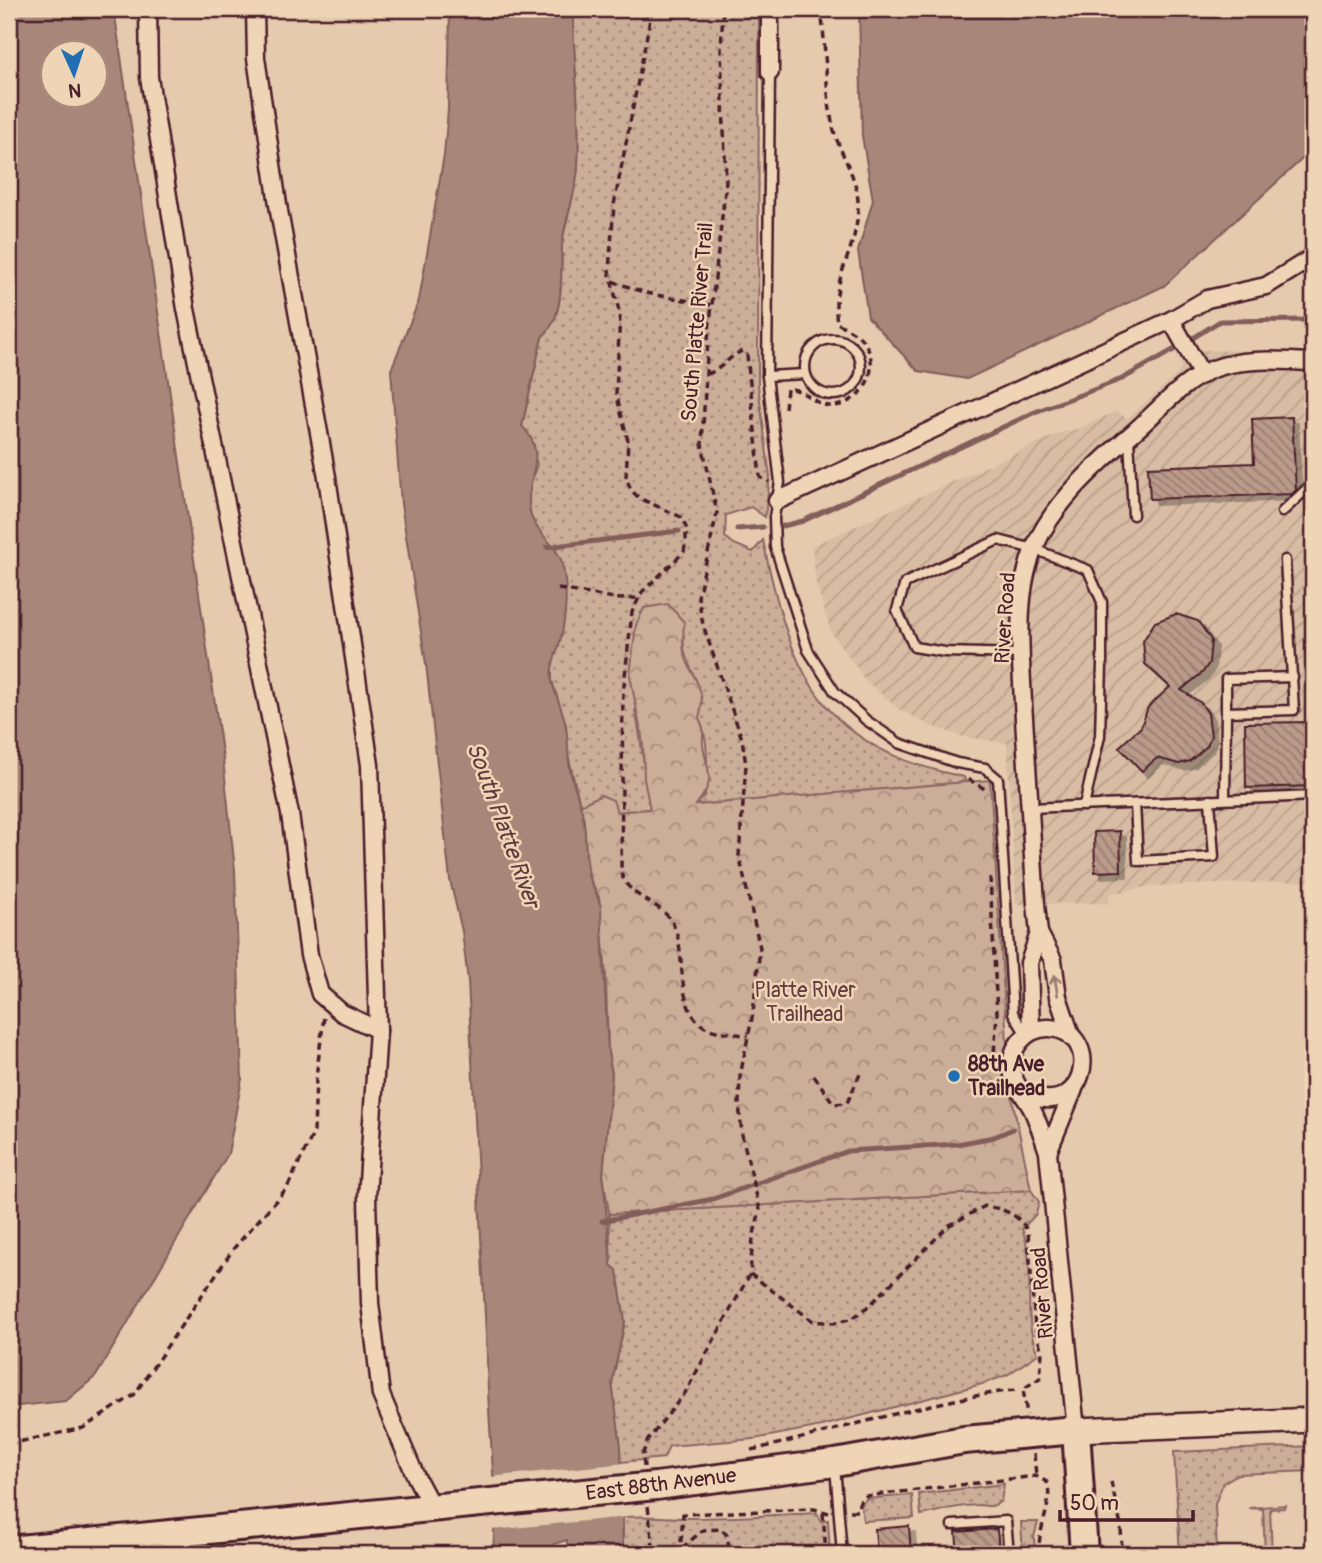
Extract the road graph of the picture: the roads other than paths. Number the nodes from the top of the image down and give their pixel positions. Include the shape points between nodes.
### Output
1 (148, 9) edge
2 (255, 9) edge
3 (770, 9) edge
4 (771, 72) joint
5 (1313, 257) edge
6 (1171, 320) junction
7 (1312, 362) edge
8 (1198, 368) junction
9 (805, 374) junction
10 (767, 376) junction
11 (1313, 428) edge
12 (1129, 436) junction
13 (1313, 483) edge
14 (775, 509) junction
15 (1282, 512) dead end
16 (1133, 515) dead end
17 (1034, 549) junction
18 (1285, 560) dead end
19 (1021, 654) junction
20 (1293, 677) junction
21 (1226, 712) junction
22 (1313, 796) edge
23 (1225, 799) junction
24 (1210, 800) junction
25 (1135, 804) junction
26 (1084, 806) junction
27 (1030, 808) junction
28 (1039, 933) junction
29 (378, 1030) junction
30 (1028, 1034) junction
31 (1072, 1038) junction
32 (1074, 1089) junction
33 (1022, 1090) junction
34 (1048, 1152) junction
35 (1313, 1420) edge
36 (1076, 1430) junction
37 (835, 1463) junction
38 (433, 1509) junction
39 (952, 1525) dead end
40 (9, 1550) edge
41 (842, 1554) edge
42 (1009, 1554) edge
43 (1084, 1554) edge

1 - 29 street via 149,77 186,309 290,814 309,955 320,994 342,1013
2 - 29 street via 256,58 279,211 325,464 370,765
3 - 4 street
4 - 10 lane
5 - 6 street via 1266,286 1207,299
6 - 8 street
6 - 14 street
7 - 8 street
7 - 11 lane
8 - 12 street, River Road
9 - 9 lane via 816,390 844,394 858,381 861,362 858,353 843,341 824,340 810,351
9 - 10 lane
10 - 14 lane via 780,482
12 - 16 lane
12 - 17 street, River Road via 1067,500
13 - 15 lane
14 - 30 lane via 775,539 808,650 835,692 899,743 985,768 998,779 1013,1013
17 - 19 street, River Road via 1023,592
17 - 19 lane via 998,540 905,583 897,610 914,647
17 - 26 lane via 1088,570 1102,602 1100,736
18 - 20 lane
19 - 27 street, River Road
20 - 21 lane via 1226,679
20 - 21 lane via 1294,710
21 - 23 lane
22 - 23 lane
23 - 24 lane
24 - 25 lane
24 - 25 lane via 1214,857 1139,861
25 - 26 lane
26 - 27 lane
27 - 28 street, River Road
28 - 30 street, River Road via 1029,963
31 -> 28 street, River Road via 1058,997 1053,960
29 - 38 street via 367,1197 370,1303 381,1395
30 - 31 street via 1053,1028
30 - 33 street via 1011,1060
31 - 32 street via 1084,1063
32 - 33 street via 1048,1100
32 - 34 street, River Road
33 - 34 street, River Road
34 - 36 street, River Road
35 - 36 main road, East 88th Avenue
36 - 37 main road, East 88th Avenue via 964,1440
36 - 43 main road
37 - 38 main road, East 88th Avenue, bridge
37 - 41 lane
38 - 40 main road, East 88th Avenue
39 - 42 lane via 1006,1521

